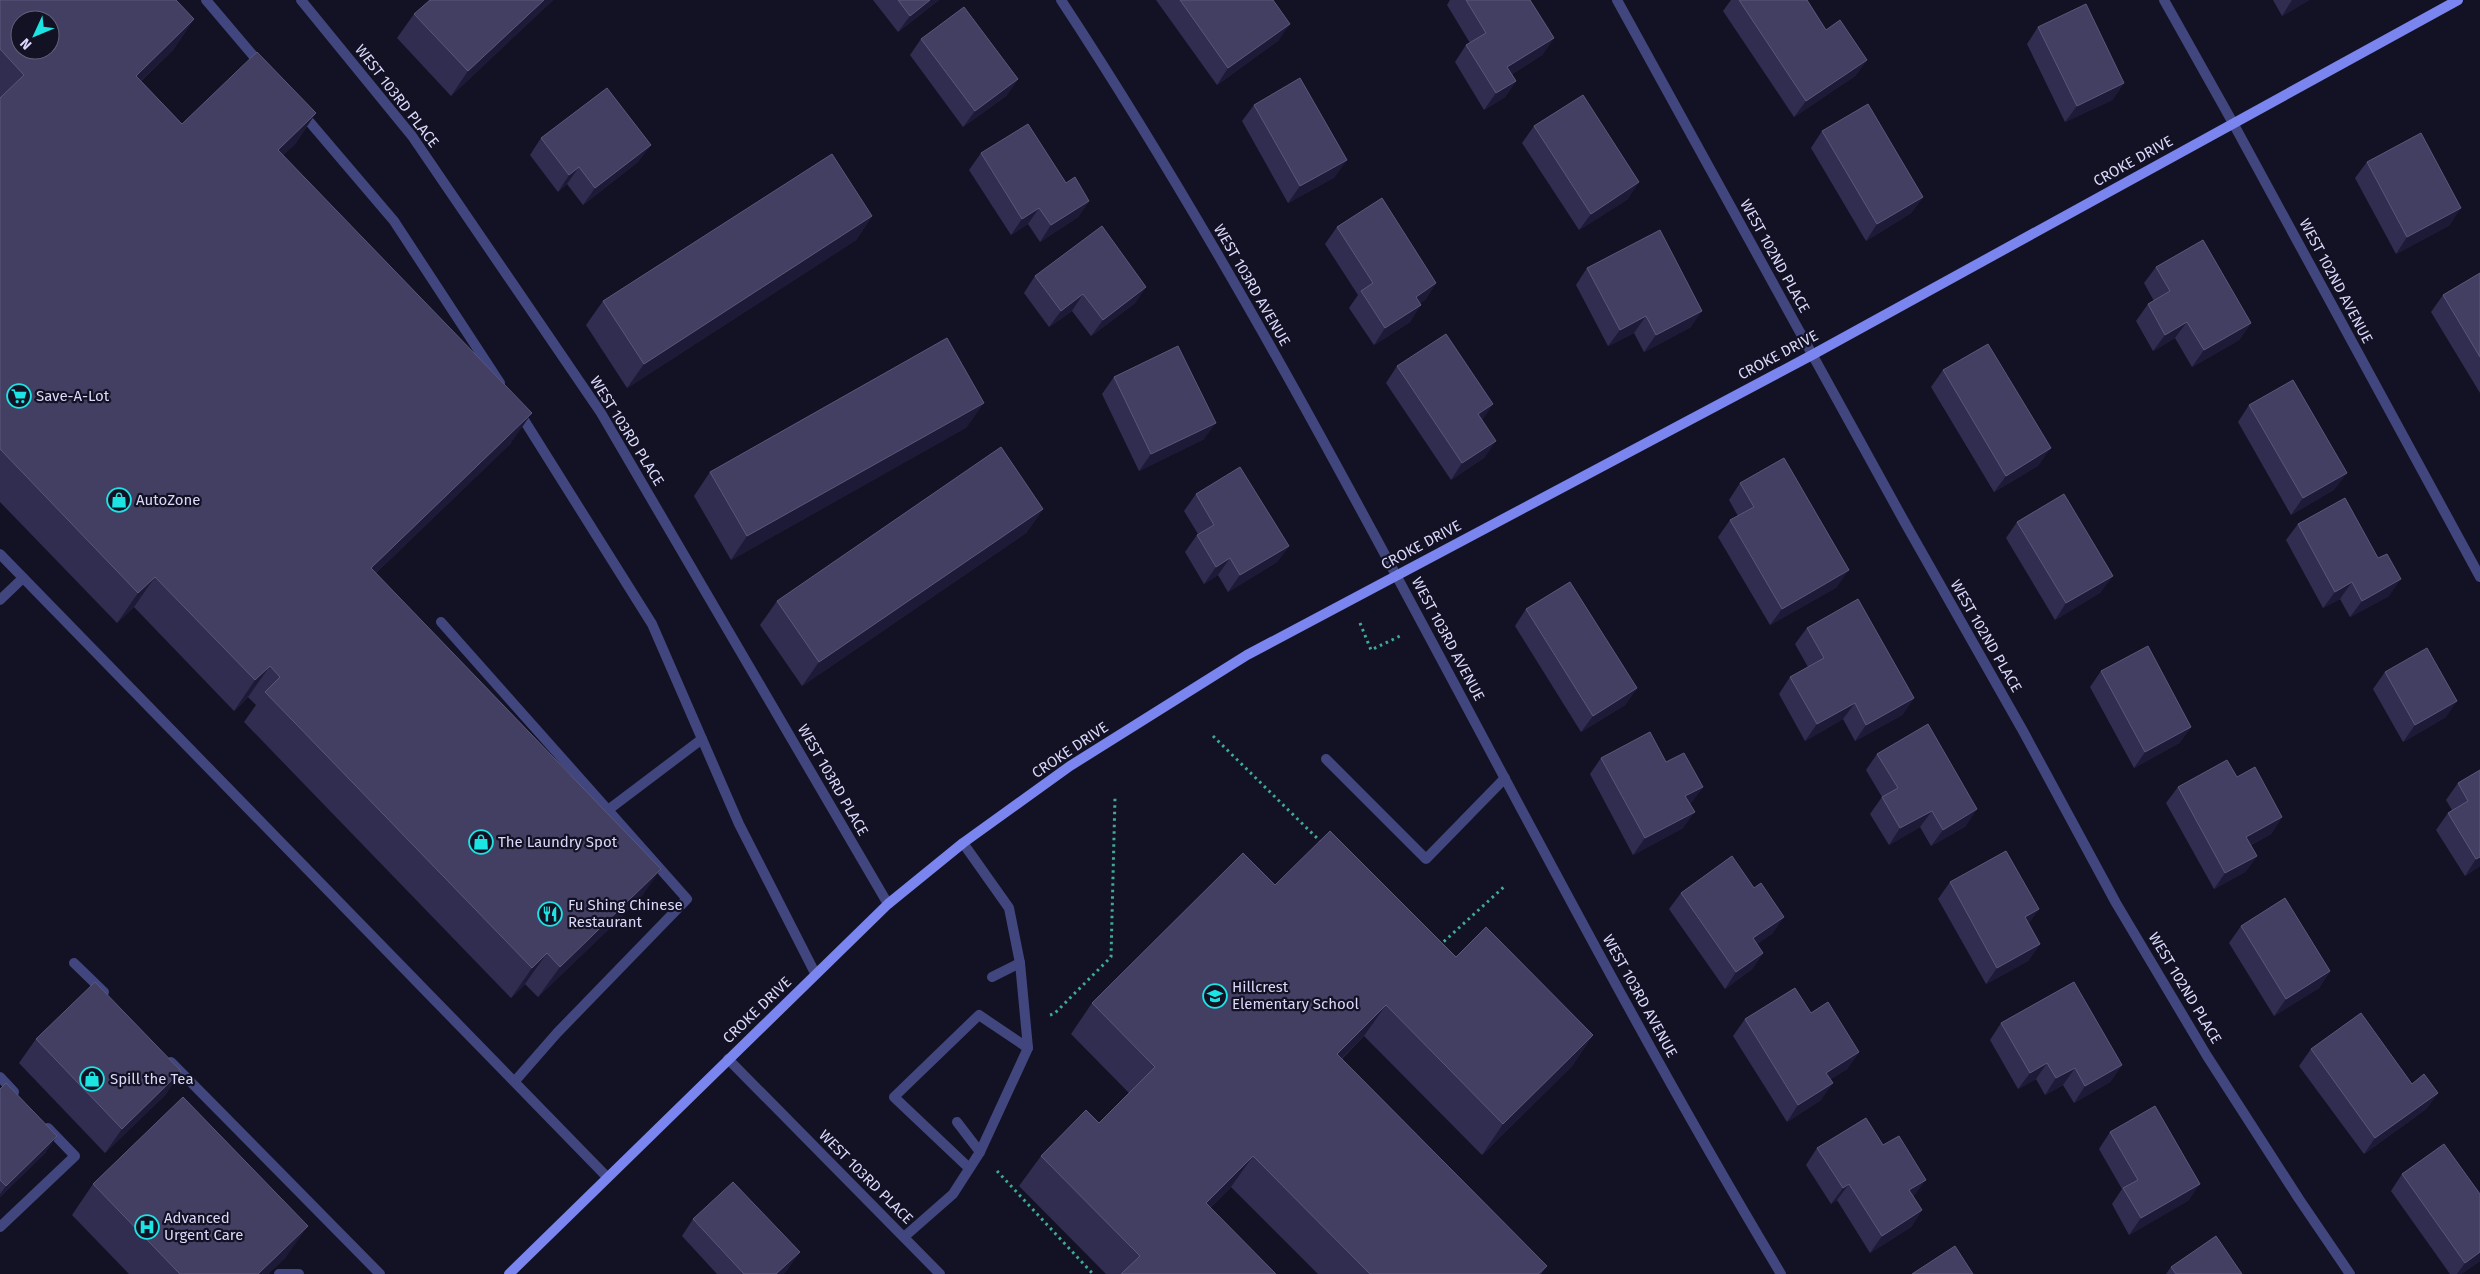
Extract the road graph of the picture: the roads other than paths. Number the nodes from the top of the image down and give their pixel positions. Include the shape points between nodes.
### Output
1 (206, 0) edge
2 (301, 0) edge
3 (1061, 0) edge
4 (1617, 0) edge
5 (2164, 0) edge
6 (2458, 0) edge
7 (269, 74) edge
8 (294, 103) edge
9 (2234, 123) junction
10 (1812, 355) junction
11 (0, 554) edge
12 (1396, 575) junction
13 (2480, 577) edge
14 (23, 578) junction
15 (0, 600) edge
16 (441, 622) dead end
17 (702, 739) junction
18 (1326, 759) dead end
19 (1505, 778) junction
20 (608, 810) junction
21 (963, 843) junction
22 (888, 904) junction
23 (74, 963) dead end
24 (1020, 963) junction
25 (815, 974) junction
26 (992, 977) dead end
27 (114, 1003) edge
28 (1028, 1048) junction
29 (161, 1051) edge
30 (728, 1059) junction
31 (0, 1077) edge
32 (515, 1081) junction
33 (20, 1098) edge
34 (41, 1120) edge
35 (957, 1122) dead end
36 (980, 1152) junction
37 (969, 1168) junction
38 (607, 1177) junction
39 (0, 1227) edge
40 (904, 1237) junction
41 (279, 1274) edge
42 (299, 1274) edge
43 (380, 1274) edge
44 (509, 1274) edge
45 (940, 1274) edge
46 (1781, 1274) edge
47 (2350, 1274) edge

1 - 7 street
2 - 22 street, WEST 103RD PLACE via 412,136 601,413
3 - 12 street, WEST 103RD AVENUE via 1170,171
4 - 10 street, WEST 102ND PLACE
5 - 9 street, WEST 102ND AVENUE
6 - 9 street, CROKE DRIVE
8 - 17 street via 394,221 509,396 652,624
9 - 10 street, CROKE DRIVE
9 - 13 street, WEST 102ND AVENUE
10 - 12 street, CROKE DRIVE
10 - 47 street, WEST 102ND PLACE via 2024,731 2116,903 2207,1056
11 - 14 street
12 - 19 street, WEST 103RD AVENUE
12 - 21 street, CROKE DRIVE via 1239,660 1070,766
14 - 15 street
14 - 32 street
16 - 20 street
17 - 20 street
17 - 25 street via 739,824
18 - 19 street via 1426,859
19 - 46 street, WEST 103RD AVENUE via 1643,1033
20 - 32 street via 687,899
21 - 22 street, CROKE DRIVE
21 - 24 street via 1009,908
22 - 25 street, CROKE DRIVE
23 - 27 street
24 - 26 street
24 - 28 street
25 - 30 street, CROKE DRIVE
28 - 36 street
28 - 37 street via 979,1015 894,1097
29 - 43 street
30 - 38 street, CROKE DRIVE
30 - 40 street, WEST 103RD PLACE
31 - 33 street
32 - 38 street
34 - 39 street via 75,1156
35 - 36 street
36 - 37 street
37 - 40 street via 952,1194
38 - 44 street, CROKE DRIVE
40 - 45 street, WEST 103RD PLACE
41 - 42 street

